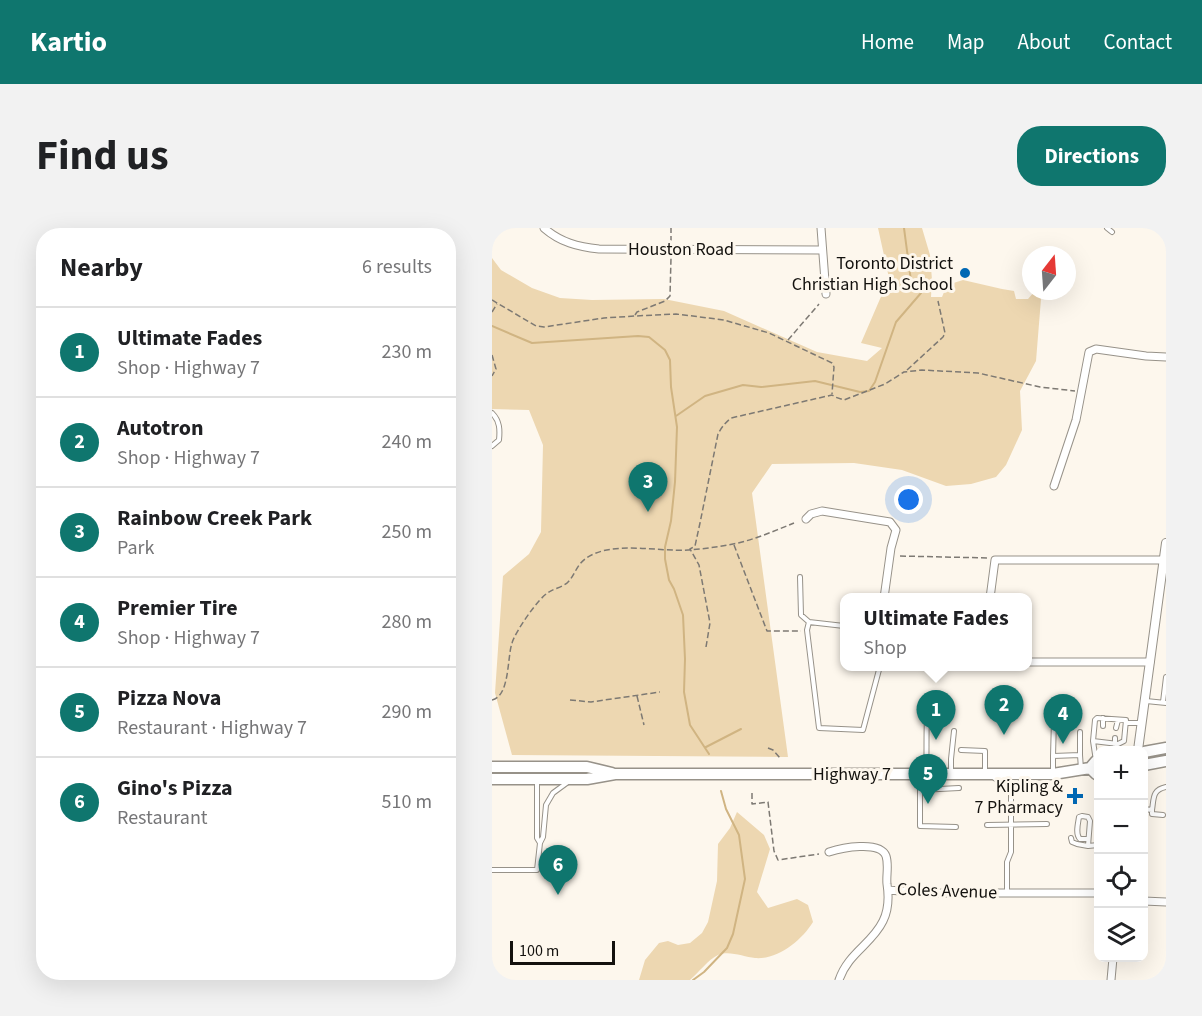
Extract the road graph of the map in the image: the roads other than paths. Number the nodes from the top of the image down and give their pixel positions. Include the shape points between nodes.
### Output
1 (544, 228) edge
2 (821, 228) edge
3 (1107, 228) edge
4 (1112, 230) edge
5 (822, 249) junction
6 (826, 294) dead end
7 (1166, 357) edge
8 (492, 413) edge
9 (492, 446) edge
10 (1054, 486) dead end
11 (806, 519) dead end
12 (1166, 543) edge
13 (1164, 560) junction
14 (800, 577) dead end
15 (885, 593) edge
16 (991, 593) edge
17 (1163, 593) edge
18 (808, 622) junction
19 (840, 626) edge
20 (1032, 662) edge
21 (1150, 662) junction
22 (879, 671) edge
23 (1166, 677) edge
24 (1145, 701) junction
25 (1165, 703) edge
26 (1103, 718) junction
27 (939, 719) dead end
28 (1054, 720) dead end
29 (1118, 720) junction
30 (1126, 723) junction
31 (1142, 723) junction
32 (1103, 726) dead end
33 (1116, 728) dead end
34 (954, 731) dead end
35 (1080, 732) dead end
36 (1102, 735) dead end
37 (1114, 740) junction
38 (1093, 741) junction
39 (1101, 742) junction
40 (1115, 746) edge
41 (1139, 746) edge
42 (1166, 748) edge
43 (961, 750) dead end
44 (1148, 751) edge
45 (1080, 755) junction
46 (1053, 756) junction
47 (1166, 760) edge
48 (1148, 764) edge
49 (492, 766) edge
50 (550, 767) junction
51 (1093, 767) edge
52 (615, 774) junction
53 (923, 774) junction
54 (1030, 774) junction
55 (1053, 774) junction
56 (952, 775) junction
57 (987, 775) junction
58 (492, 779) edge
59 (537, 779) junction
60 (571, 779) junction
61 (1166, 787) edge
62 (959, 788) dead end
63 (920, 790) junction
64 (1011, 791) junction
65 (1148, 810) edge
66 (1152, 810) junction
67 (1163, 815) dead end
68 (1047, 824) dead end
69 (987, 825) dead end
70 (1011, 825) junction
71 (956, 827) dead end
72 (1071, 838) dead end
73 (1088, 839) junction
74 (540, 843) junction
75 (1094, 845) edge
76 (1088, 846) junction
77 (829, 852) dead end
78 (492, 870) edge
79 (888, 890) junction
80 (1094, 893) edge
81 (1007, 894) junction
82 (1148, 901) edge
83 (1166, 902) edge
84 (1113, 962) edge
85 (839, 980) edge
86 (1111, 980) edge

1 - 5 street, Houston Road via 571,244 599,249
2 - 5 street
3 - 4 lane
5 - 6 street
7 - 10 street via 1096,349 1089,352 1076,420
8 - 9 lane via 500,434
11 - 15 street via 822,511 890,522 896,530
12 - 13 street
13 - 16 street via 996,560
13 - 17 street
14 - 18 lane via 801,615
17 - 21 street
18 - 19 lane
18 - 22 lane via 819,728 863,730
20 - 21 street
21 - 24 street
23 - 25 lane
24 - 25 lane
24 - 31 street
26 - 29 lane
26 - 32 lane
26 - 38 lane via 1095,720
27 - 53 lane via 927,718
28 - 46 lane
29 - 30 lane
29 - 33 lane
30 - 31 lane
30 - 37 lane via 1124,741 1118,744
31 - 41 street
34 - 56 lane
35 - 45 lane
36 - 39 lane
37 - 39 lane
37 - 40 lane
38 - 39 lane
38 - 51 lane
42 - 44 main road
43 - 57 lane via 985,751
45 - 46 lane
45 - 51 lane
46 - 55 lane
47 - 48 main road
49 - 50 main road, Highway 7
50 - 52 main road, Highway 7 via 587,767
50 - 59 main road
51 - 55 main road, Highway 7
52 - 53 main road, Highway 7
52 - 60 main road, Highway 7
53 - 56 main road, Highway 7
53 - 63 lane
54 - 55 main road, Highway 7
54 - 57 main road, Highway 7
54 - 64 lane
56 - 57 main road, Highway 7
57 - 64 lane
58 - 59 main road, Highway 7
59 - 60 main road, Highway 7
59 - 74 lane
60 - 74 lane via 546,805
61 - 66 lane via 1155,793
62 - 63 lane
63 - 71 lane via 920,826
64 - 70 lane
65 - 66 lane
66 - 67 lane via 1152,814
68 - 70 lane
69 - 70 lane
70 - 81 lane
72 - 76 lane via 1074,844
73 - 73 lane via 1090,819 1082,816 1077,834
73 - 76 lane
74 - 78 lane via 537,870
75 - 76 lane
77 - 79 street, Coles Avenue via 844,847 881,850 886,857
79 - 81 street, Coles Avenue
79 - 85 street via 884,920 852,956
80 - 81 street, Coles Avenue
82 - 83 street
84 - 86 street

